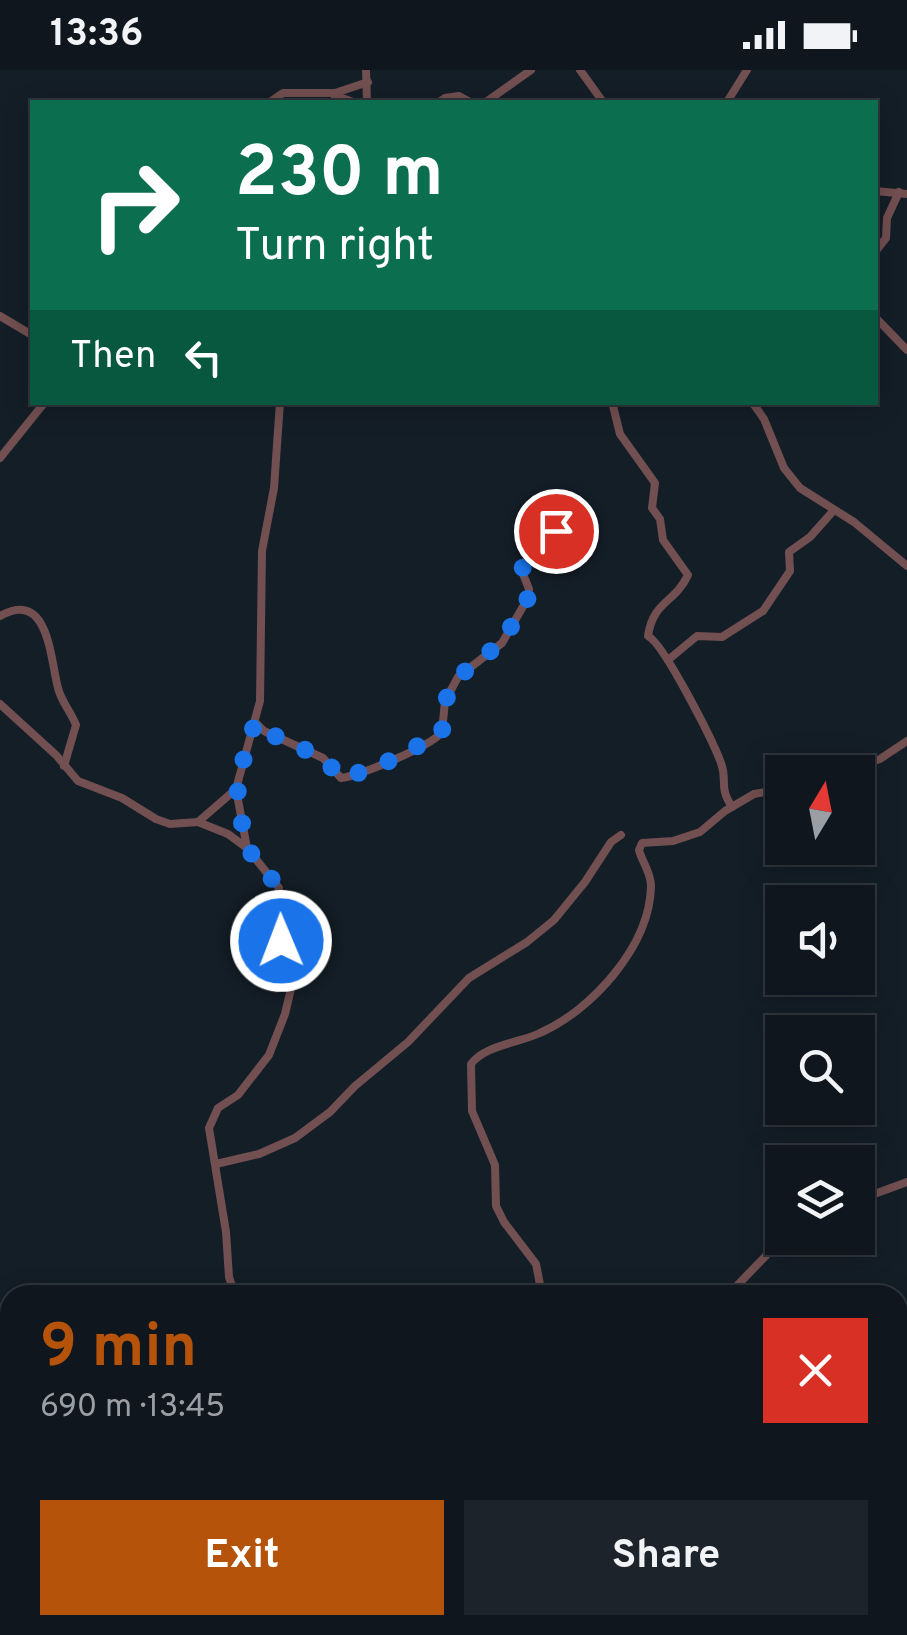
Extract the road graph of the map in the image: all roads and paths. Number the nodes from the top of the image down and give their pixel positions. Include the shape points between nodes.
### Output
1 (366, 70) edge
2 (530, 70) edge
3 (580, 70) edge
4 (747, 70) edge
5 (368, 82) junction
6 (330, 93) junction
7 (273, 100) edge
8 (348, 100) edge
9 (367, 100) edge
10 (489, 100) edge
11 (602, 100) edge
12 (727, 100) edge
13 (878, 191) edge
14 (903, 193) edge
15 (878, 248) edge
16 (0, 316) edge
17 (878, 320) edge
18 (30, 335) edge
19 (907, 350) edge
20 (43, 405) edge
21 (280, 405) edge
22 (613, 405) edge
23 (754, 405) edge
24 (0, 458) edge
25 (834, 510) junction
26 (595, 536) dead end
27 (907, 566) edge
28 (0, 616) edge
29 (668, 660) junction
30 (0, 704) edge
31 (255, 722) junction
32 (907, 741) edge
33 (875, 761) edge
34 (64, 767) junction
35 (236, 789) junction
36 (765, 791) edge
37 (732, 807) junction
38 (198, 822) junction
39 (621, 835) dead end
40 (247, 848) junction
41 (216, 1164) junction
42 (907, 1182) edge
43 (875, 1194) edge
44 (767, 1255) edge
45 (232, 1285) edge
46 (540, 1285) edge
47 (738, 1285) edge

1 - 5 street
2 - 10 street
3 - 11 street
4 - 12 street
5 - 6 street
5 - 9 street
6 - 7 street via 283,93
6 - 8 street
13 - 14 street
14 - 15 street
16 - 18 street
17 - 19 street
20 - 24 street
21 - 31 street via 262,551
22 - 29 street via 620,434 655,483 652,508 660,534 688,575 655,611 649,629
23 - 25 street via 790,478
25 - 27 street
25 - 29 street via 788,552 790,571 763,611 722,637 694,638
26 - 31 street via 554,532 524,562 528,598 502,642 458,677 434,740 341,778 323,758
28 - 34 street via 26,610 44,625 58,692 76,725
29 - 37 street via 710,734 724,769 722,792
30 - 34 street
31 - 35 street
32 - 33 street
34 - 38 street via 78,781 156,819
35 - 38 street
35 - 40 street
36 - 37 street
37 - 46 street via 700,832 640,846 651,878 646,914 612,976 586,1006 471,1064 472,1111 495,1164 496,1206 536,1264
38 - 40 street
39 - 41 street via 554,920 469,978 330,1112 295,1138
40 - 41 street via 279,888 281,941 293,986 269,1055 212,1116 209,1142
41 - 45 street
42 - 43 street
44 - 47 street

